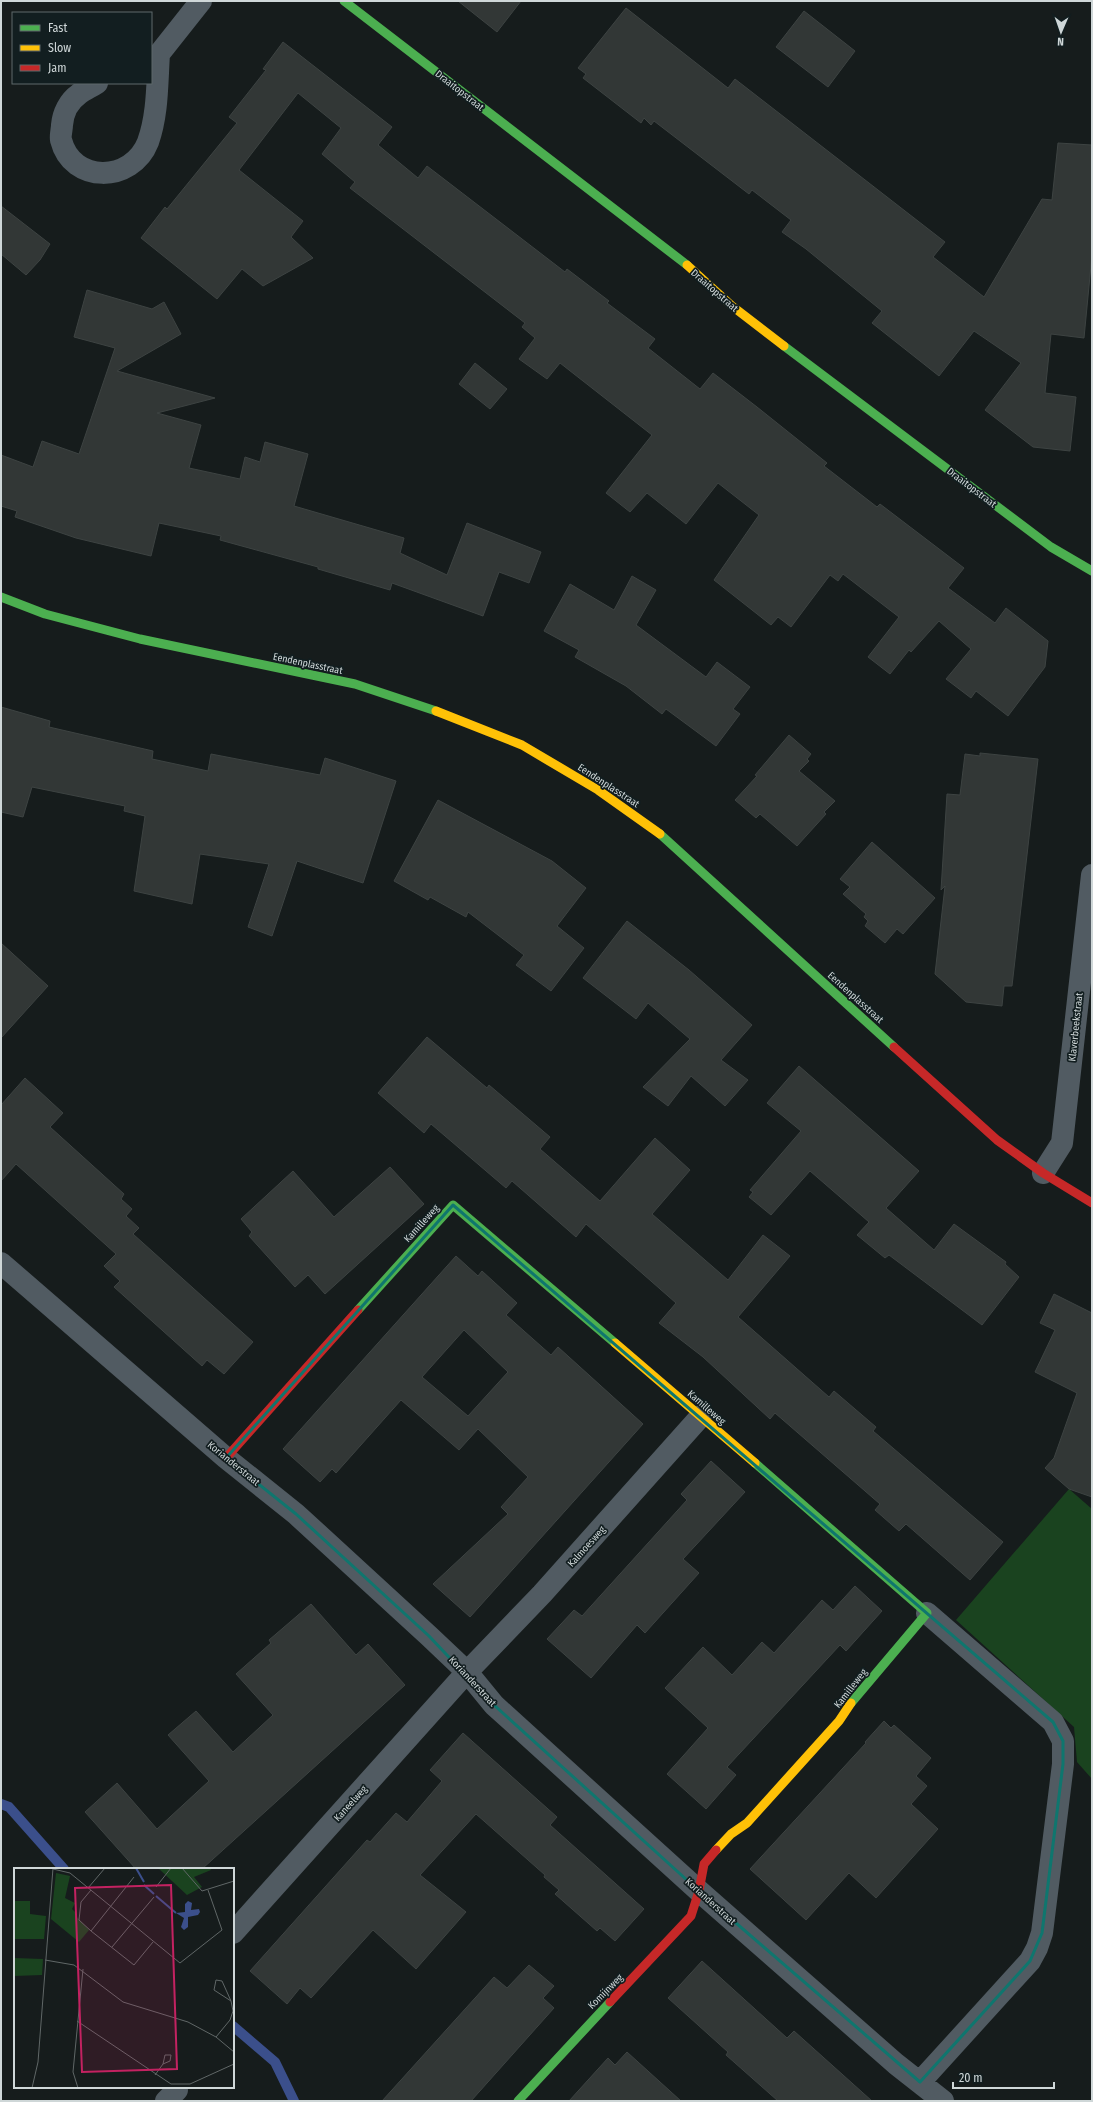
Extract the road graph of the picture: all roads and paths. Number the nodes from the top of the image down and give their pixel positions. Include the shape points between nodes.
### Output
1 (201, 1) edge
2 (344, 1) edge
3 (155, 56) edge
4 (95, 84) edge
5 (1092, 571) edge
6 (1, 597) edge
7 (1092, 875) edge
8 (1043, 1173) junction
9 (1092, 1203) edge
10 (1, 1264) edge
11 (701, 1416) junction
12 (226, 1458) junction
13 (927, 1614) junction
14 (467, 1672) junction
15 (699, 1891) junction
16 (234, 1932) edge
17 (920, 2082) junction
18 (518, 2101) edge
19 (943, 2101) edge

1 - 3 street
2 - 5 street, Draaitopstraat via 687,265 732,306 1051,546
3 - 4 street via 156,104 147,142 136,159 118,172 92,172 72,160 61,139 63,114 78,95
6 - 8 street, Eendenplasstraat via 44,614 133,637 355,684 452,716 522,745 598,790 651,826 997,1140
7 - 8 street, Klaverbeekstraat via 1062,1143
8 - 9 street, Eendenplasstraat
10 - 12 street, Korianderstraat
11 - 12 street, Kamilleweg via 453,1205
11 - 13 street, Kamilleweg
11 - 14 street, Kalmoesweg via 542,1594
12 - 14 street, Korianderstraat via 296,1514
13 - 15 street, Kamilleweg via 855,1698 839,1721 747,1823 732,1834 704,1864
13 - 17 street via 1053,1722 1063,1742 1063,1749 1043,1925 1037,1948 1030,1961
14 - 15 street, Korianderstraat via 494,1705
14 - 16 street, Kaneelweg
15 - 17 street, Korianderstraat via 896,2064
15 - 18 street, Komijnweg via 690,1916
17 - 19 street, Korianderstraat

